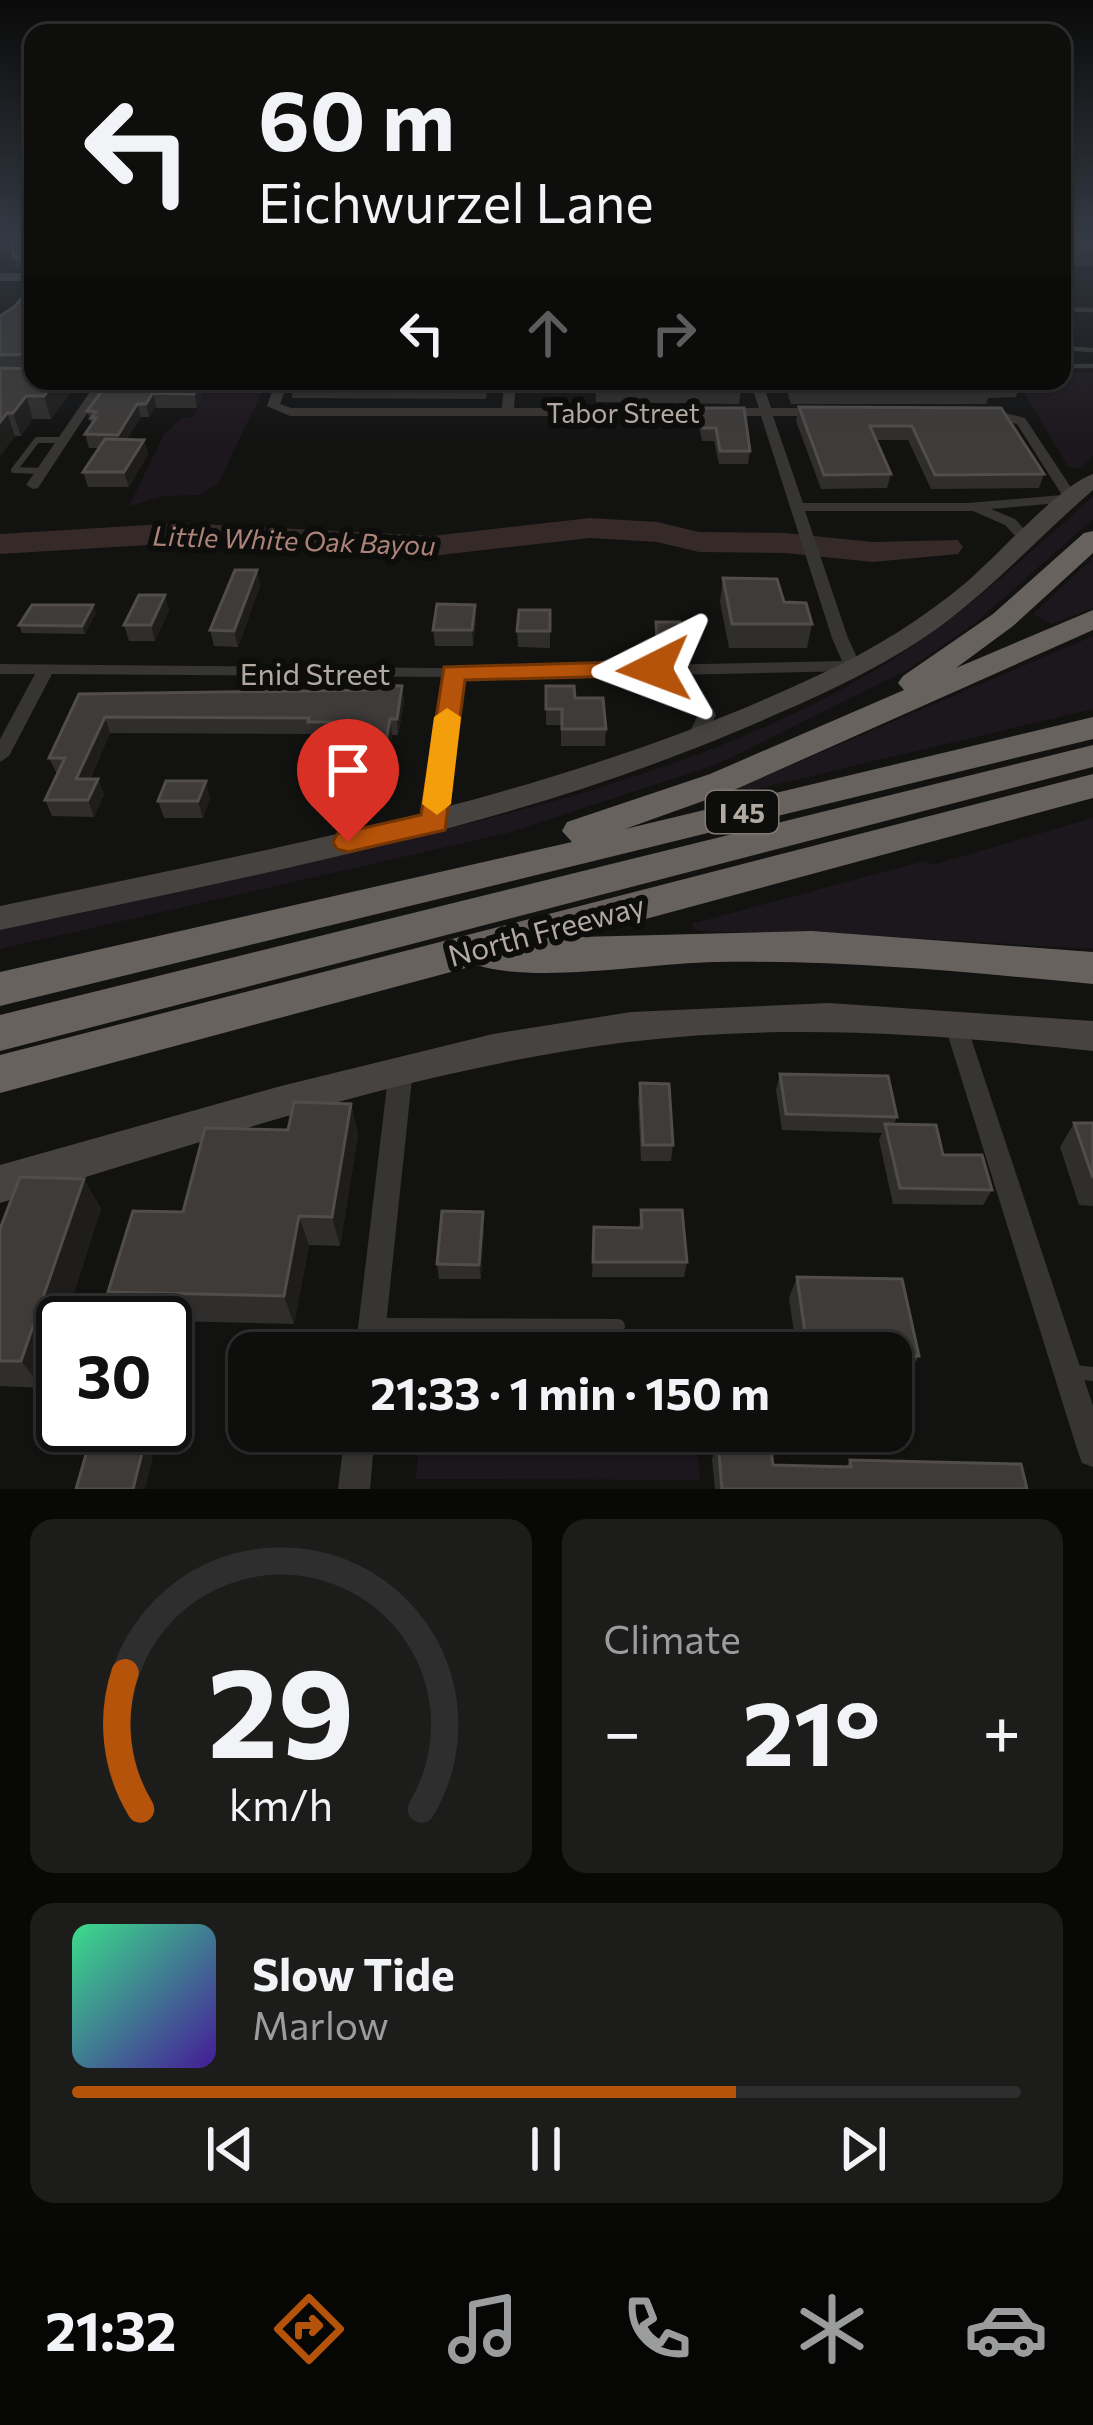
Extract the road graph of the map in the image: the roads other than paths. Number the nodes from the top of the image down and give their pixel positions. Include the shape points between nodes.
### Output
1 (97, 390) edge
2 (280, 390) edge
3 (509, 390) edge
4 (759, 390) edge
5 (508, 412) junction
6 (767, 412) junction
7 (834, 412) edge
8 (968, 412) edge
9 (64, 440) junction
10 (43, 471) junction
11 (34, 485) dead end
12 (1082, 489) edge
13 (968, 506) junction
14 (801, 513) junction
15 (1093, 538) edge
16 (1026, 539) junction
17 (1093, 619) edge
18 (853, 666) junction
19 (0, 669) edge
20 (46, 670) junction
21 (453, 672) junction
22 (629, 673) junction
23 (847, 727) junction
24 (1093, 728) edge
25 (694, 742) junction
26 (0, 756) edge
27 (1093, 756) edge
28 (1093, 786) edge
29 (435, 822) junction
30 (391, 896) junction
31 (0, 918) edge
32 (459, 951) junction
33 (1093, 968) edge
34 (0, 989) edge
35 (955, 1023) junction
36 (0, 1034) edge
37 (1093, 1036) edge
38 (401, 1069) junction
39 (0, 1074) edge
40 (0, 1184) edge
41 (618, 1326) dead end
42 (371, 1332) edge
43 (504, 1332) edge
44 (1081, 1373) edge
45 (357, 1452) edge
46 (1093, 1452) edge
47 (353, 1489) edge

1 - 9 street
2 - 5 street, Tabor Street via 275,410
3 - 5 street
4 - 6 street
5 - 6 street, Tabor Street
6 - 7 street, Tabor Street
6 - 14 street
8 - 12 street via 1013,416
9 - 10 street
9 - 10 lane via 37,440 14,470
10 - 11 street
12 - 13 street
12 - 16 main road
13 - 14 street
13 - 16 street via 1010,522
14 - 18 street
15 - 23 highway via 1003,620
16 - 18 main road via 935,620
17 - 23 highway
18 - 22 street, Enid Street
18 - 25 main road
19 - 20 street, Enid Street
20 - 21 street, Enid Street
20 - 26 street
21 - 22 street, Enid Street
21 - 29 street
22 - 25 street, Enid Street via 667,679 700,698 706,715
23 - 30 highway via 722,782
24 - 30 highway, I 45
25 - 29 main road via 540,796
27 - 36 highway, North Freeway
28 - 32 highway, North Freeway / I 45
29 - 31 main road
30 - 34 highway, I 45
32 - 33 highway via 555,957 789,946
32 - 39 highway, North Freeway / I 45
35 - 37 main road
35 - 38 main road via 844,1018 650,1026
35 - 44 street
38 - 40 main road
38 - 42 street
41 - 43 lane
44 - 46 street
45 - 47 street

